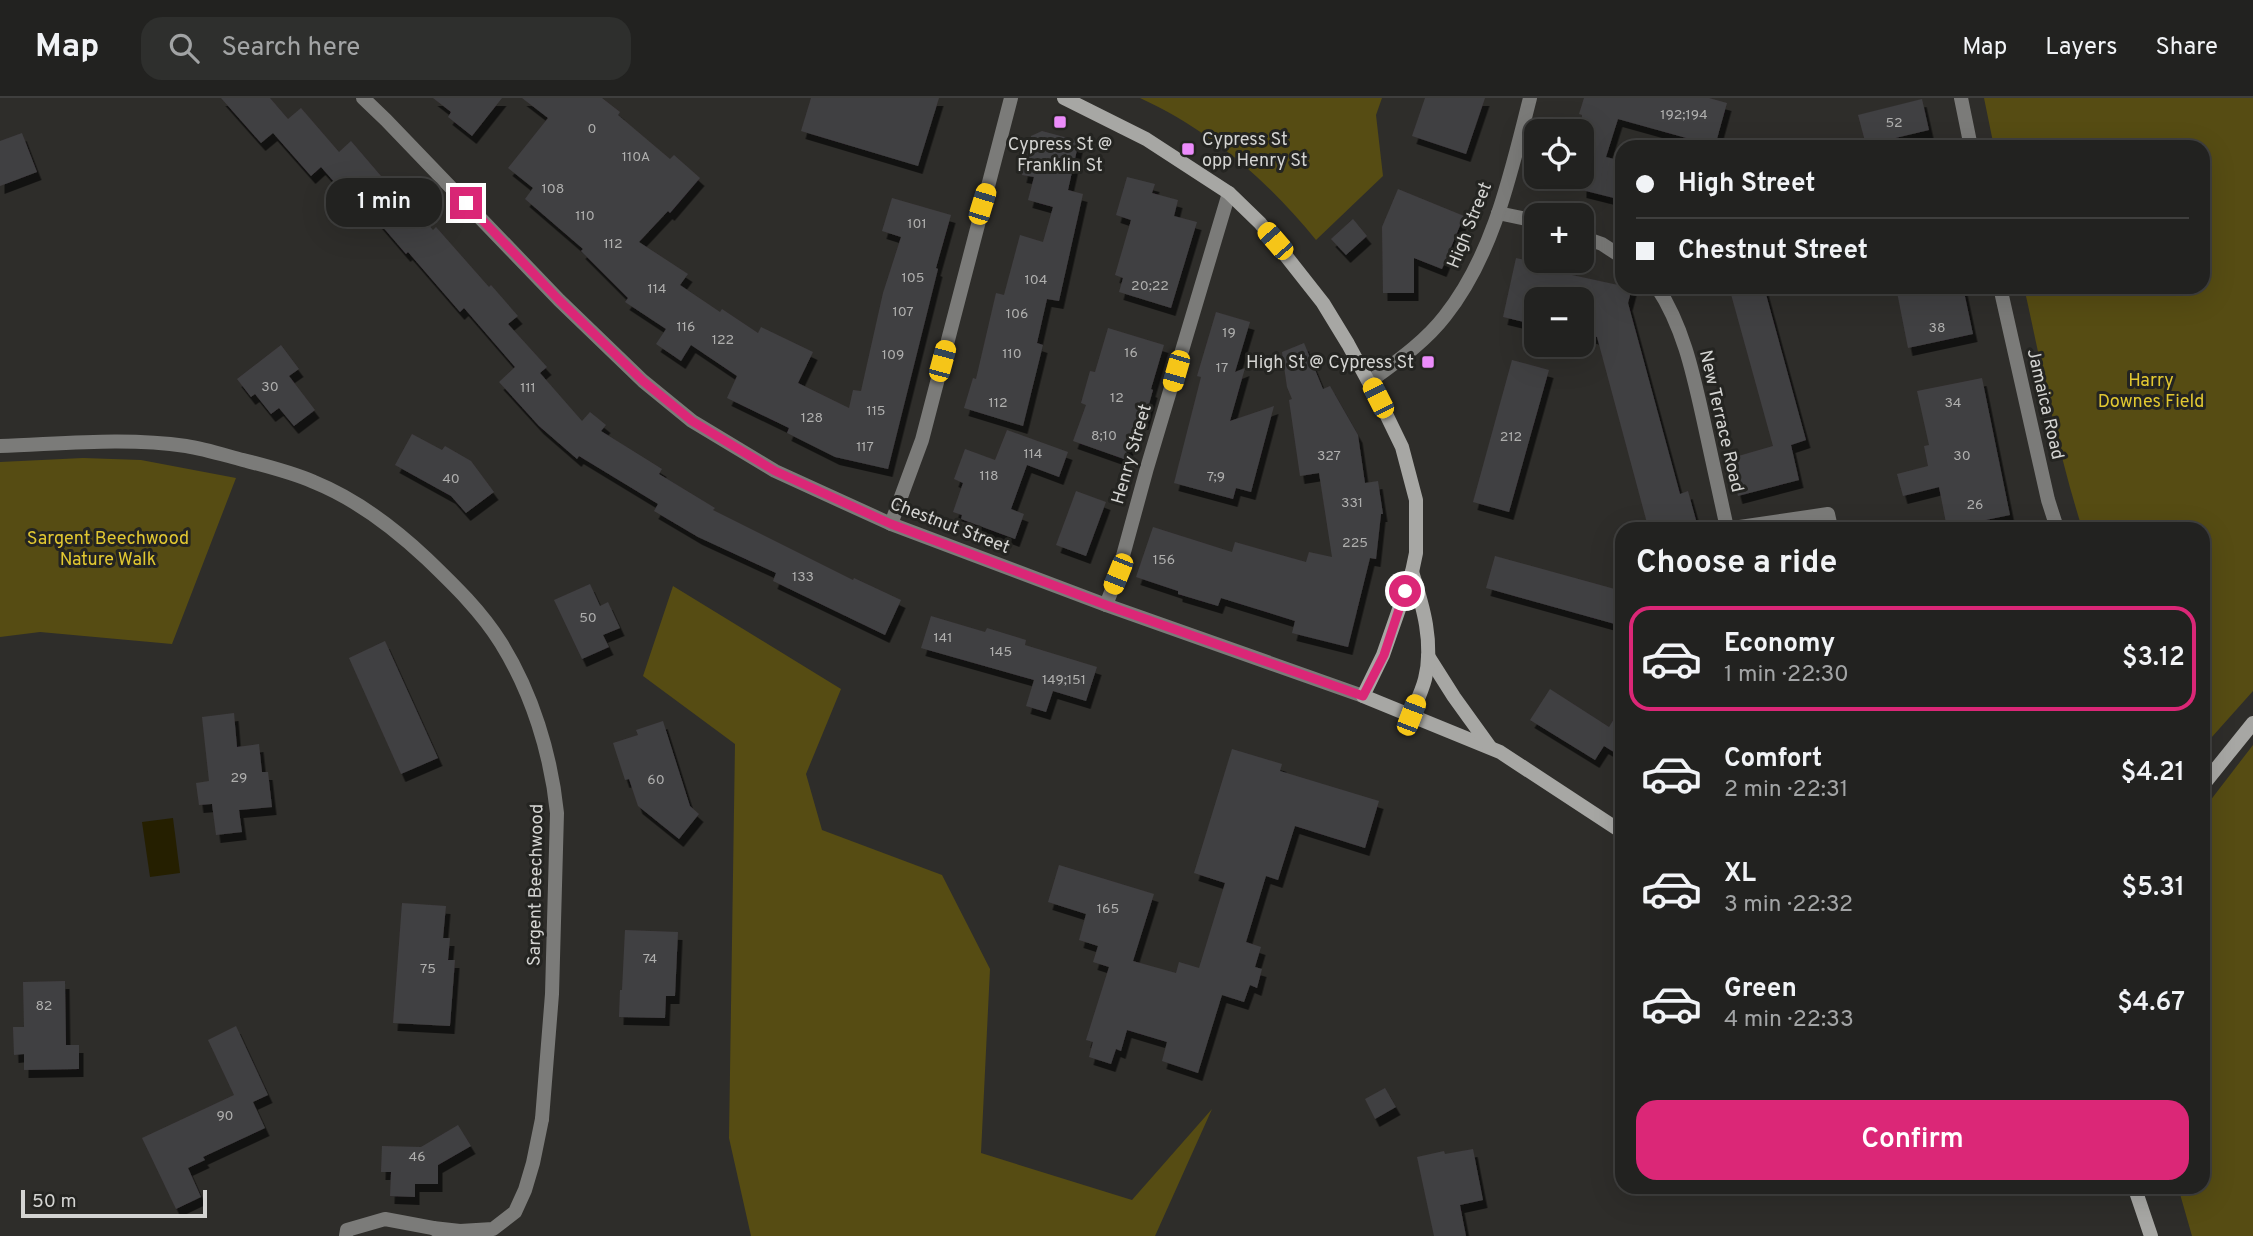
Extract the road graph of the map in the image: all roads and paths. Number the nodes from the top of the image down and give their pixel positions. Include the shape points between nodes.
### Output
1 (363, 98) edge
2 (1011, 98) edge
3 (1064, 98) edge
4 (1530, 98) edge
5 (1961, 98) edge
6 (1970, 140) edge
7 (1229, 193) junction
8 (1498, 213) junction
9 (1524, 218) edge
10 (1594, 241) edge
11 (1615, 252) edge
12 (1661, 294) edge
13 (2002, 294) edge
14 (1369, 382) junction
15 (0, 446) edge
16 (1726, 522) edge
17 (1771, 522) edge
18 (1829, 522) edge
19 (2055, 522) edge
20 (891, 524) junction
21 (1412, 572) junction
22 (1106, 605) junction
23 (1428, 656) junction
24 (1363, 696) junction
25 (1411, 715) junction
26 (2253, 723) edge
27 (1491, 748) junction
28 (2210, 776) edge
29 (1615, 828) edge
30 (2137, 1194) edge
31 (439, 1232) edge
32 (345, 1236) edge
33 (2151, 1236) edge

1 - 20 street, Chestnut Street via 559,300 692,421 775,471
2 - 20 street via 922,440
3 - 7 main road via 1146,139
4 - 8 street, High Street
5 - 6 street
7 - 14 main road via 1260,223 1323,303
7 - 22 street, Henry Street
8 - 9 street
8 - 14 street, High Street via 1478,263 1446,316
10 - 11 street
12 - 16 street, New Terrace Road via 1693,371
13 - 19 street, Jamaica Road
14 - 21 main road via 1402,447 1416,500
15 - 31 street, Sargent Beechwood via 186,446 312,481 398,533 474,607 500,642 545,746 558,813 541,1119 533,1163 515,1212 493,1229
17 - 18 street via 1828,513
20 - 22 street, Chestnut Street
21 - 23 main road via 1424,607
21 - 24 main road via 1384,655
22 - 24 street, Chestnut Street
23 - 25 main road
23 - 27 main road
24 - 25 main road, Chestnut Street
25 - 27 main road, Chestnut Street
26 - 28 main road
27 - 29 main road, Chestnut Street
30 - 33 main road
31 - 32 street, Sargent Beechwood via 385,1219 347,1230

